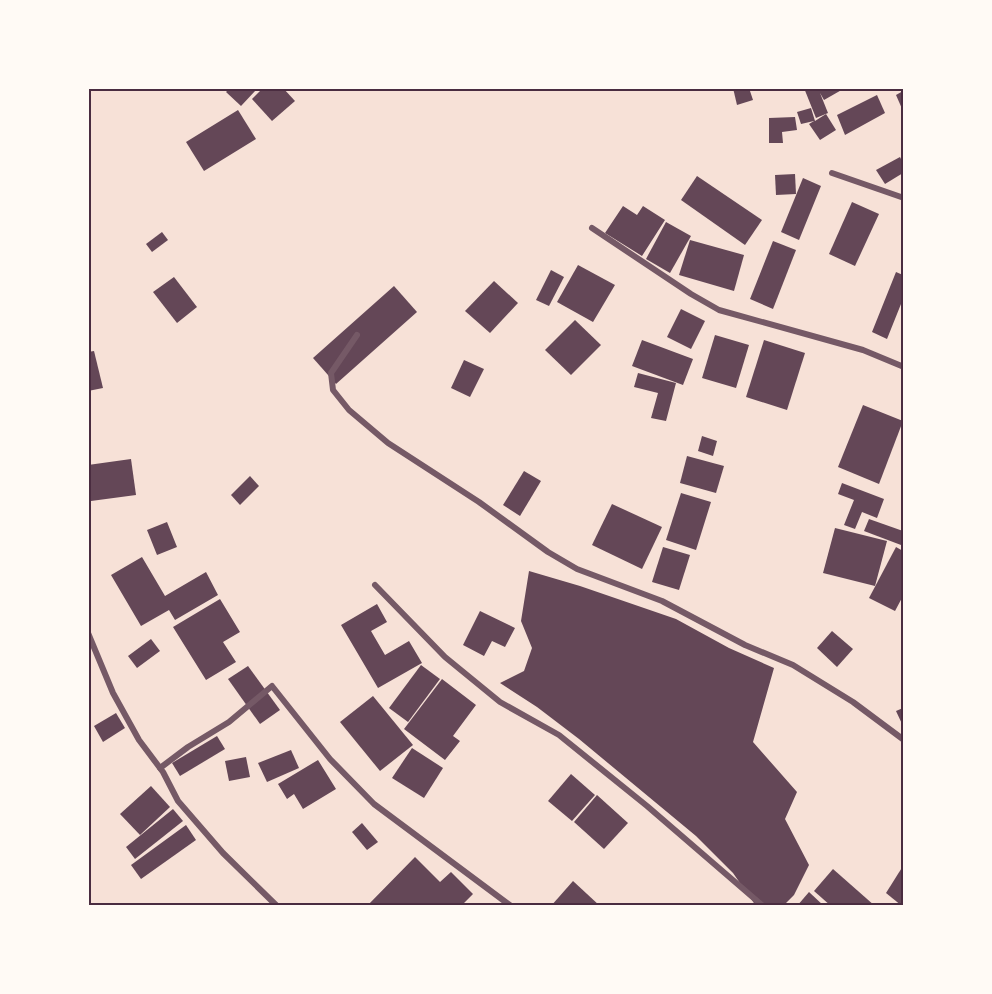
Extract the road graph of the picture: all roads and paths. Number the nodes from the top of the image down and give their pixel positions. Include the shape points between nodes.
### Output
1 (832, 173) dead end
2 (903, 198) edge
3 (592, 228) dead end
4 (357, 335) dead end
5 (903, 367) edge
6 (375, 585) dead end
7 (88, 633) edge
8 (903, 740) edge
9 (160, 768) junction
10 (275, 903) edge
11 (266, 906) edge
12 (511, 906) edge
13 (764, 906) edge

1 - 2 street
3 - 5 street via 719,309 863,350
4 - 8 street via 331,373 333,390 349,410 388,443 577,569 662,602 793,665
6 - 13 street via 454,665 500,702 559,735
7 - 9 street via 113,693
9 - 10 street via 178,801 223,853
9 - 12 street via 229,722 272,686 330,759 374,804
10 - 11 street

